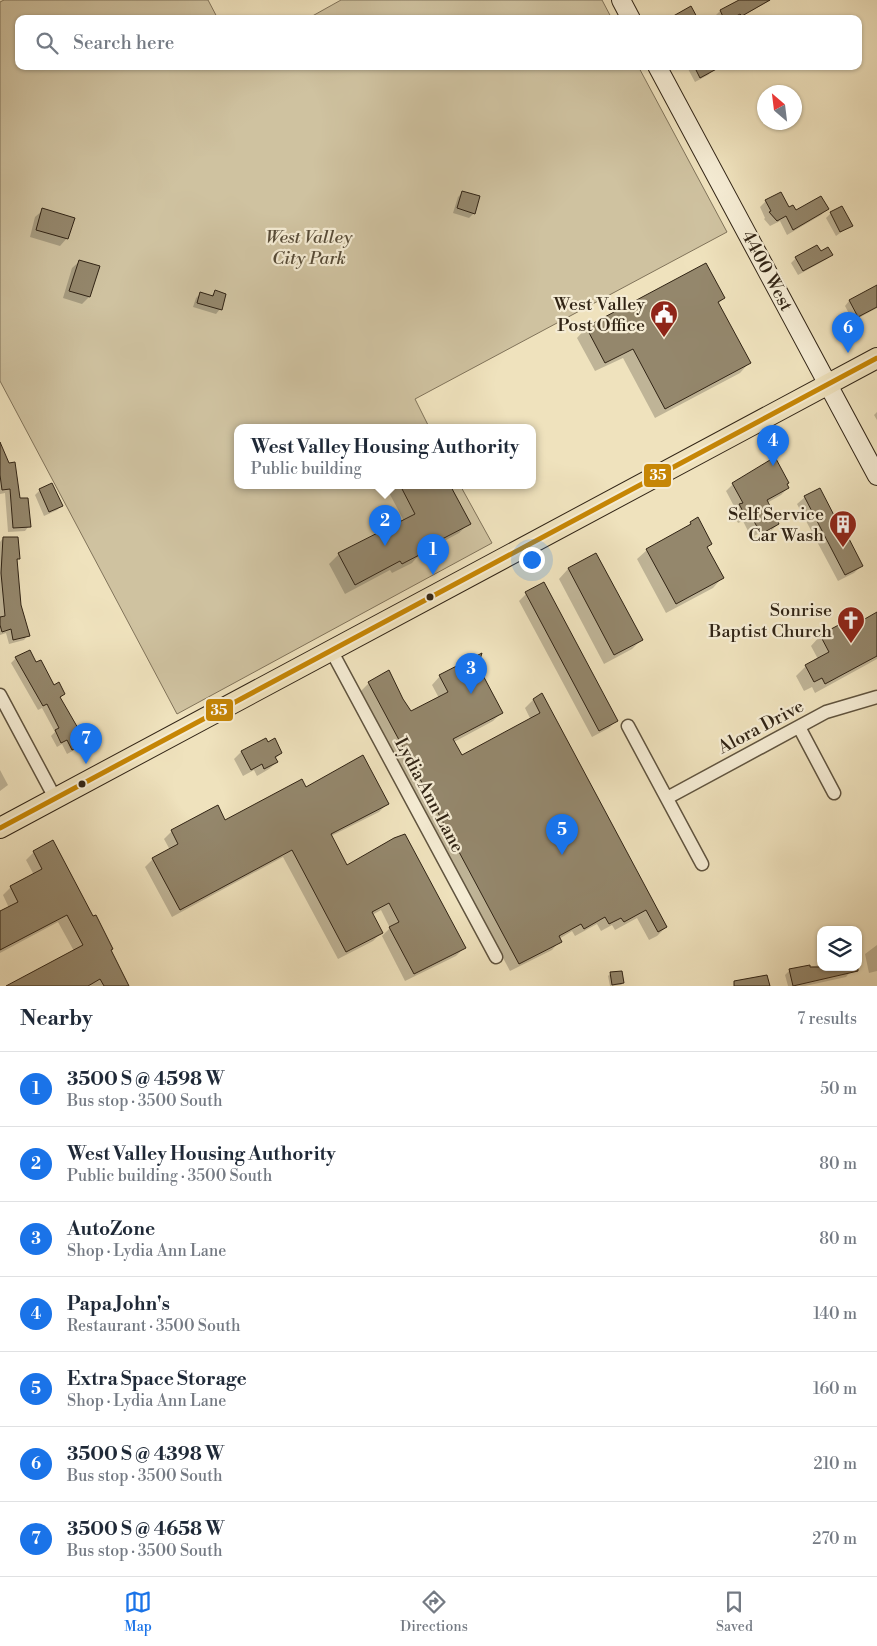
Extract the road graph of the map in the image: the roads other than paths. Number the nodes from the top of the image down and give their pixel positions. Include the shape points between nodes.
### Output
1 (621, 0) edge
2 (629, 15) edge
3 (658, 70) edge
4 (877, 358) edge
5 (828, 384) junction
6 (877, 476) edge
7 (331, 650) junction
8 (0, 695) edge
9 (877, 697) edge
10 (628, 726) dead end
11 (799, 727) junction
12 (834, 792) dead end
13 (55, 798) junction
14 (667, 798) junction
15 (0, 828) edge
16 (702, 864) dead end
17 (496, 957) dead end

1 - 2 street
3 - 5 street, 4400 West
4 - 5 main road
5 - 6 street, 4400 West
5 - 7 main road
7 - 13 main road
7 - 17 street, Lydia Ann Lane
8 - 13 street
9 - 11 street, Alora Drive via 831,710
10 - 14 street
11 - 12 street
11 - 14 street, Alora Drive
13 - 15 main road
14 - 16 street

